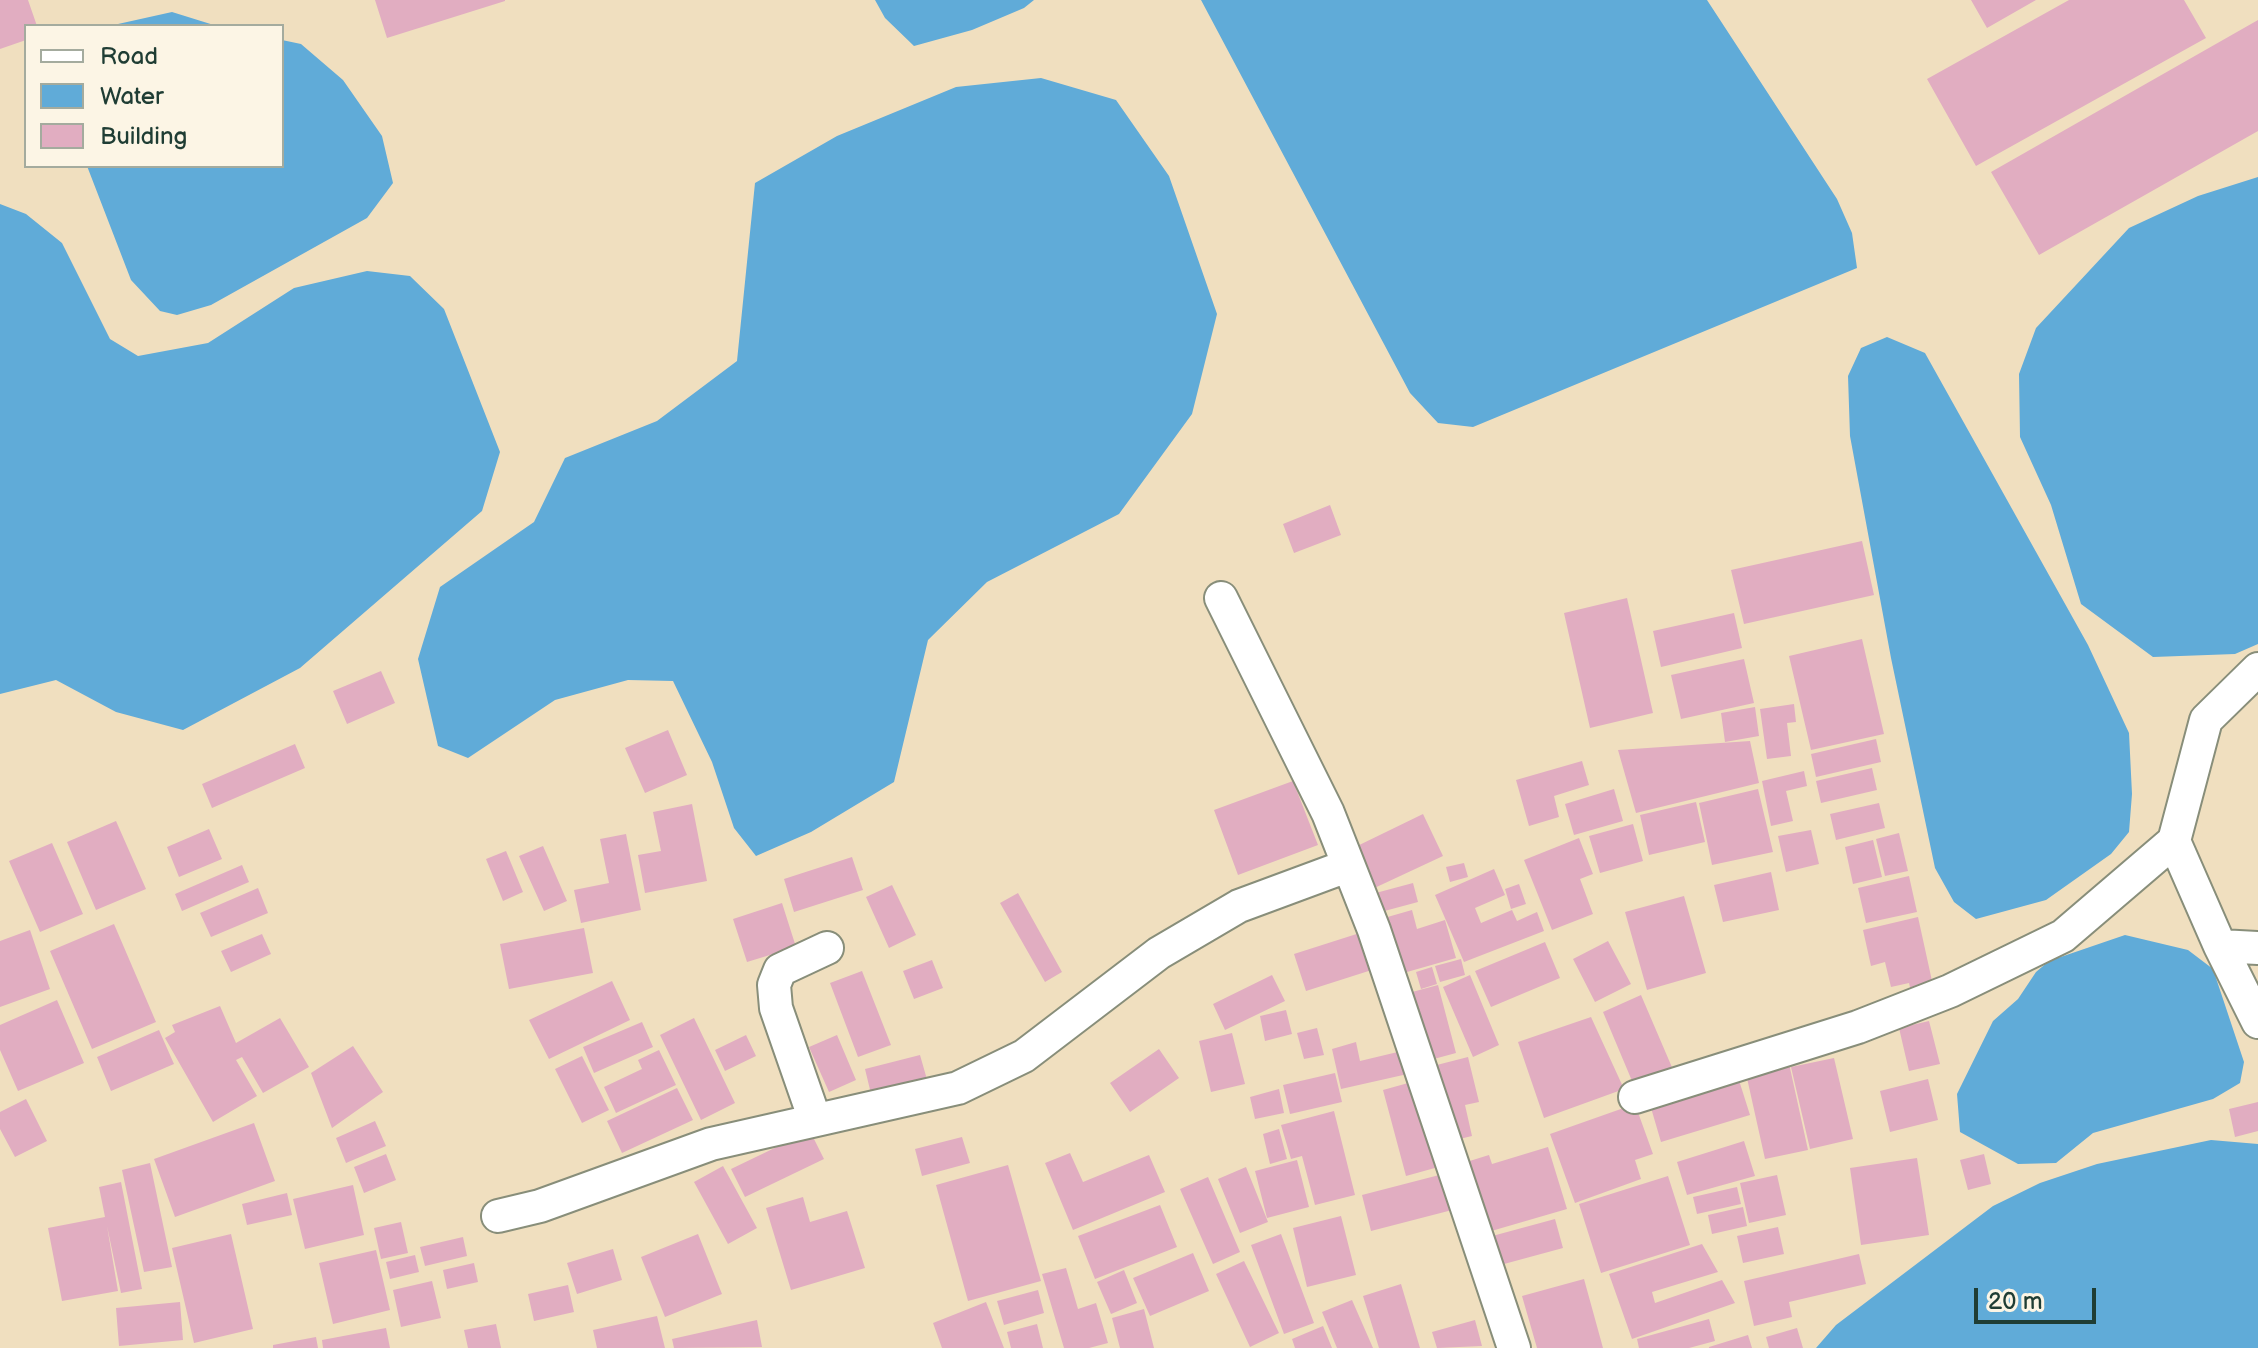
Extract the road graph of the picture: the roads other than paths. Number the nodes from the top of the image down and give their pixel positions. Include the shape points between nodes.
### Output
1 (1221, 598) dead end
2 (2258, 669) edge
3 (2174, 841) junction
4 (1347, 866) junction
5 (2220, 946) junction
6 (827, 948) dead end
7 (2258, 948) edge
8 (2258, 1022) edge
9 (1635, 1097) dead end
10 (815, 1120) junction
11 (498, 1216) dead end
12 (1514, 1348) edge

1 - 4 street via 1328,813
2 - 3 street via 2206,720
3 - 5 street
3 - 9 street via 2063,936 1950,991 1858,1027
4 - 10 street via 1239,906 1159,953 1024,1056 979,1079
4 - 12 street via 1374,930
5 - 7 street
5 - 8 street
6 - 10 street via 780,970 774,985 776,1008
10 - 11 street via 711,1144

